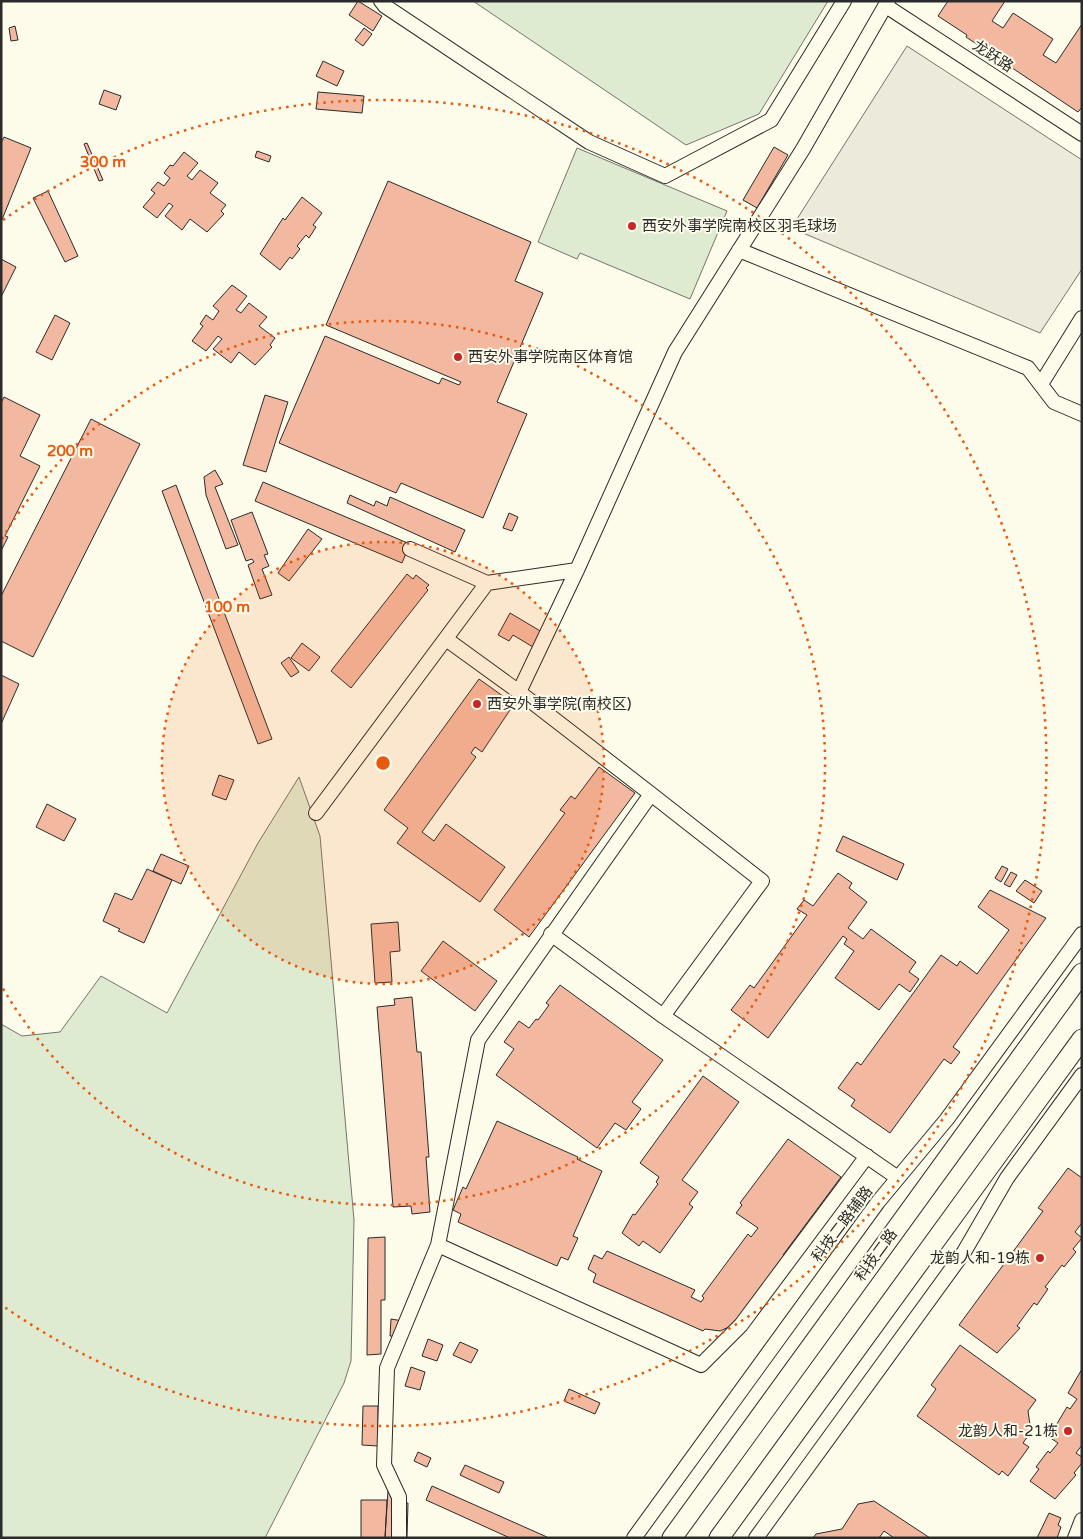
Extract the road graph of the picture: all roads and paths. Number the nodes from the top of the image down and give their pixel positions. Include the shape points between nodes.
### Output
1 (381, 1) edge
2 (844, 1) edge
3 (887, 3) edge
4 (1080, 129) edge
5 (739, 250) junction
6 (1082, 318) edge
7 (1041, 384) junction
8 (1082, 414) edge
9 (410, 549) dead end
10 (578, 570) junction
11 (487, 583) junction
12 (446, 638) junction
13 (519, 692) junction
14 (651, 794) junction
15 (316, 813) dead end
16 (551, 934) junction
17 (1082, 934) edge
18 (1082, 973) edge
19 (663, 1016) junction
20 (1082, 1039) edge
21 (1082, 1075) edge
22 (867, 1156) junction
23 (898, 1178) junction
24 (438, 1245) junction
25 (1082, 1520) edge
26 (399, 1538) edge
27 (634, 1538) edge
28 (672, 1538) edge
29 (720, 1538) edge
30 (756, 1538) edge
31 (1075, 1538) edge

1 - 2 street via 589,142 665,176 771,120
3 - 4 street, 龙跃路
3 - 5 street via 803,149
5 - 7 street via 1028,368
5 - 10 street via 675,352
6 - 7 street
7 - 8 street via 1054,402
9 - 11 street
10 - 11 street
10 - 13 street
11 - 12 street
12 - 13 street
12 - 15 street
13 - 14 street
14 - 16 street
14 - 19 street via 762,881
16 - 19 street
16 - 24 street via 478,1040
17 - 23 street, 科技二路辅路 via 947,1119
18 - 28 main road, 科技二路
19 - 22 street
20 - 29 main road
21 - 30 street via 1007,1178 964,1252
22 - 23 street
22 - 24 street via 741,1325 701,1365
23 - 27 street, 科技二路辅路
24 - 26 street via 387,1368 384,1465 399,1497
25 - 31 street

